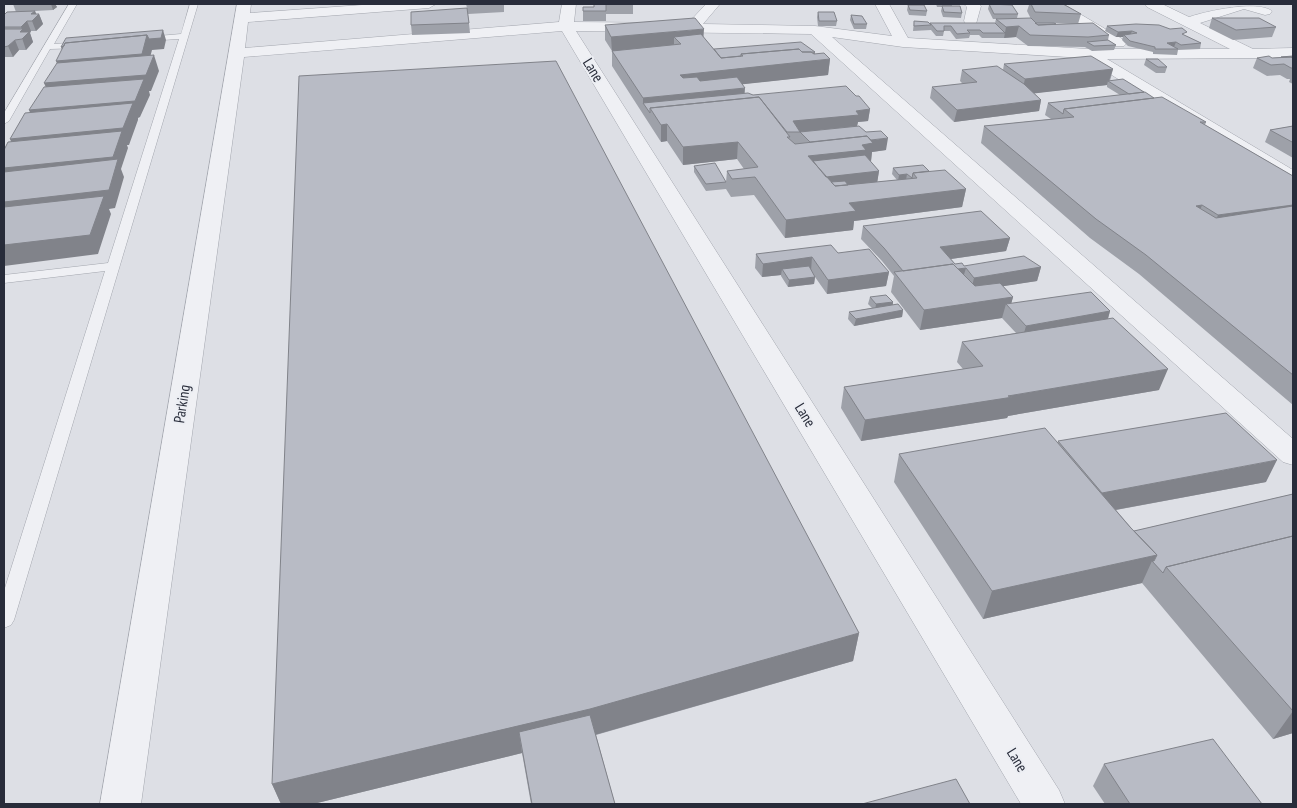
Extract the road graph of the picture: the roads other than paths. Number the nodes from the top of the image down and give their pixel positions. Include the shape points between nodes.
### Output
1 (73, 4) edge
2 (194, 4) edge
3 (405, 4) edge
4 (429, 4) edge
5 (713, 4) edge
6 (882, 4) edge
7 (971, 4) edge
8 (1054, 4) edge
9 (1152, 4) edge
10 (1244, 4) edge
11 (243, 11) edge
12 (1265, 11) dead end
13 (568, 15) edge
14 (971, 21) edge
15 (1188, 22) junction
16 (687, 28) junction
17 (815, 30) junction
18 (184, 36) junction
19 (408, 39) junction
20 (135, 40) edge
21 (903, 42) junction
22 (86, 44) edge
23 (47, 48) junction
24 (237, 53) junction
25 (1293, 53) edge
26 (1088, 54) junction
27 (1251, 54) junction
28 (1139, 56) junction
29 (14, 103) junction
30 (4, 104) edge
31 (4, 121) edge
32 (1293, 178) edge
33 (114, 266) junction
34 (4, 279) edge
35 (1293, 455) edge
36 (10, 579) edge
37 (4, 620) edge
38 (120, 804) edge
39 (1044, 804) edge

1 - 23 lane
2 - 18 lane
3 - 4 street
3 - 11 street
3 - 19 street
5 - 16 street
6 - 21 street
7 - 14 street via 974,6
8 - 28 street
9 - 15 street
10 - 12 street
10 - 15 street
11 - 24 street, Parking
13 - 16 street
13 - 19 street
13 - 39 street, Lane
15 - 27 street
16 - 17 street
17 - 21 street
17 - 35 street
18 - 20 lane
18 - 33 lane
19 - 24 street
21 - 26 street
22 - 23 lane
23 - 29 lane
24 - 38 street, Parking
25 - 27 street
26 - 28 street
26 - 32 street
27 - 28 street
29 - 30 lane
29 - 31 lane
33 - 34 lane
33 - 36 lane
36 - 37 lane

